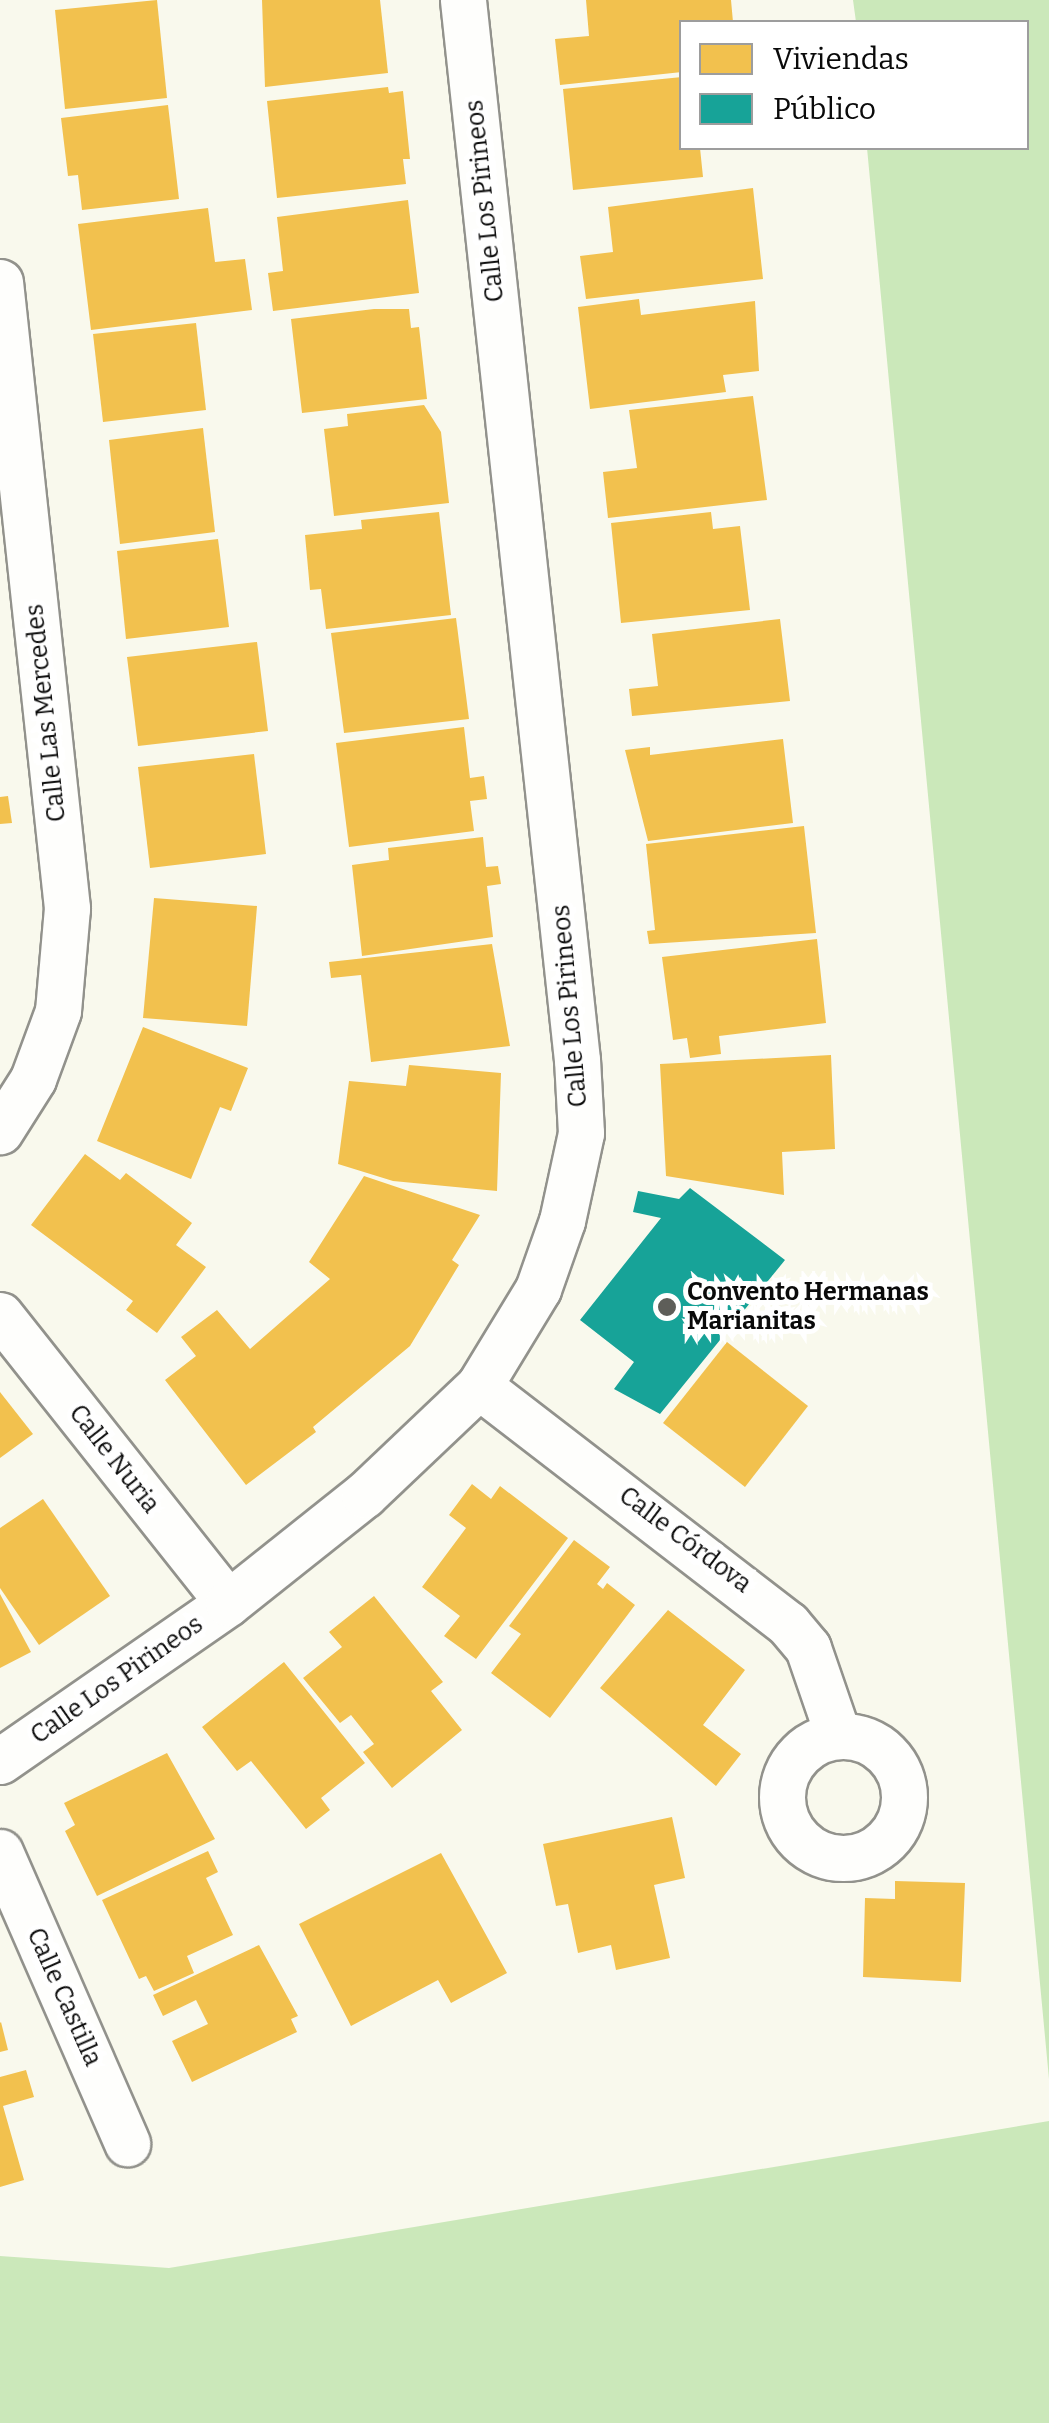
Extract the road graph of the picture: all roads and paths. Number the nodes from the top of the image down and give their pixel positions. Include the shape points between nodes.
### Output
1 (463, 0) edge
2 (0, 282) edge
3 (0, 1131) edge
4 (0, 1315) edge
5 (479, 1386) junction
6 (228, 1603) junction
7 (838, 1736) dead end
8 (0, 1761) edge
9 (0, 1852) edge
10 (127, 2142) dead end

1 - 5 street, Calle Los Pirineos via 581,1133 562,1221 538,1289
2 - 3 street, Calle Las Mercedes via 67,908 58,1011 33,1079
4 - 6 street, Calle Nuria
5 - 6 street, Calle Los Pirineos via 364,1494
5 - 7 street, Calle Córdova via 788,1624 808,1648
6 - 8 street, Calle Los Pirineos
9 - 10 street, Calle Castilla

